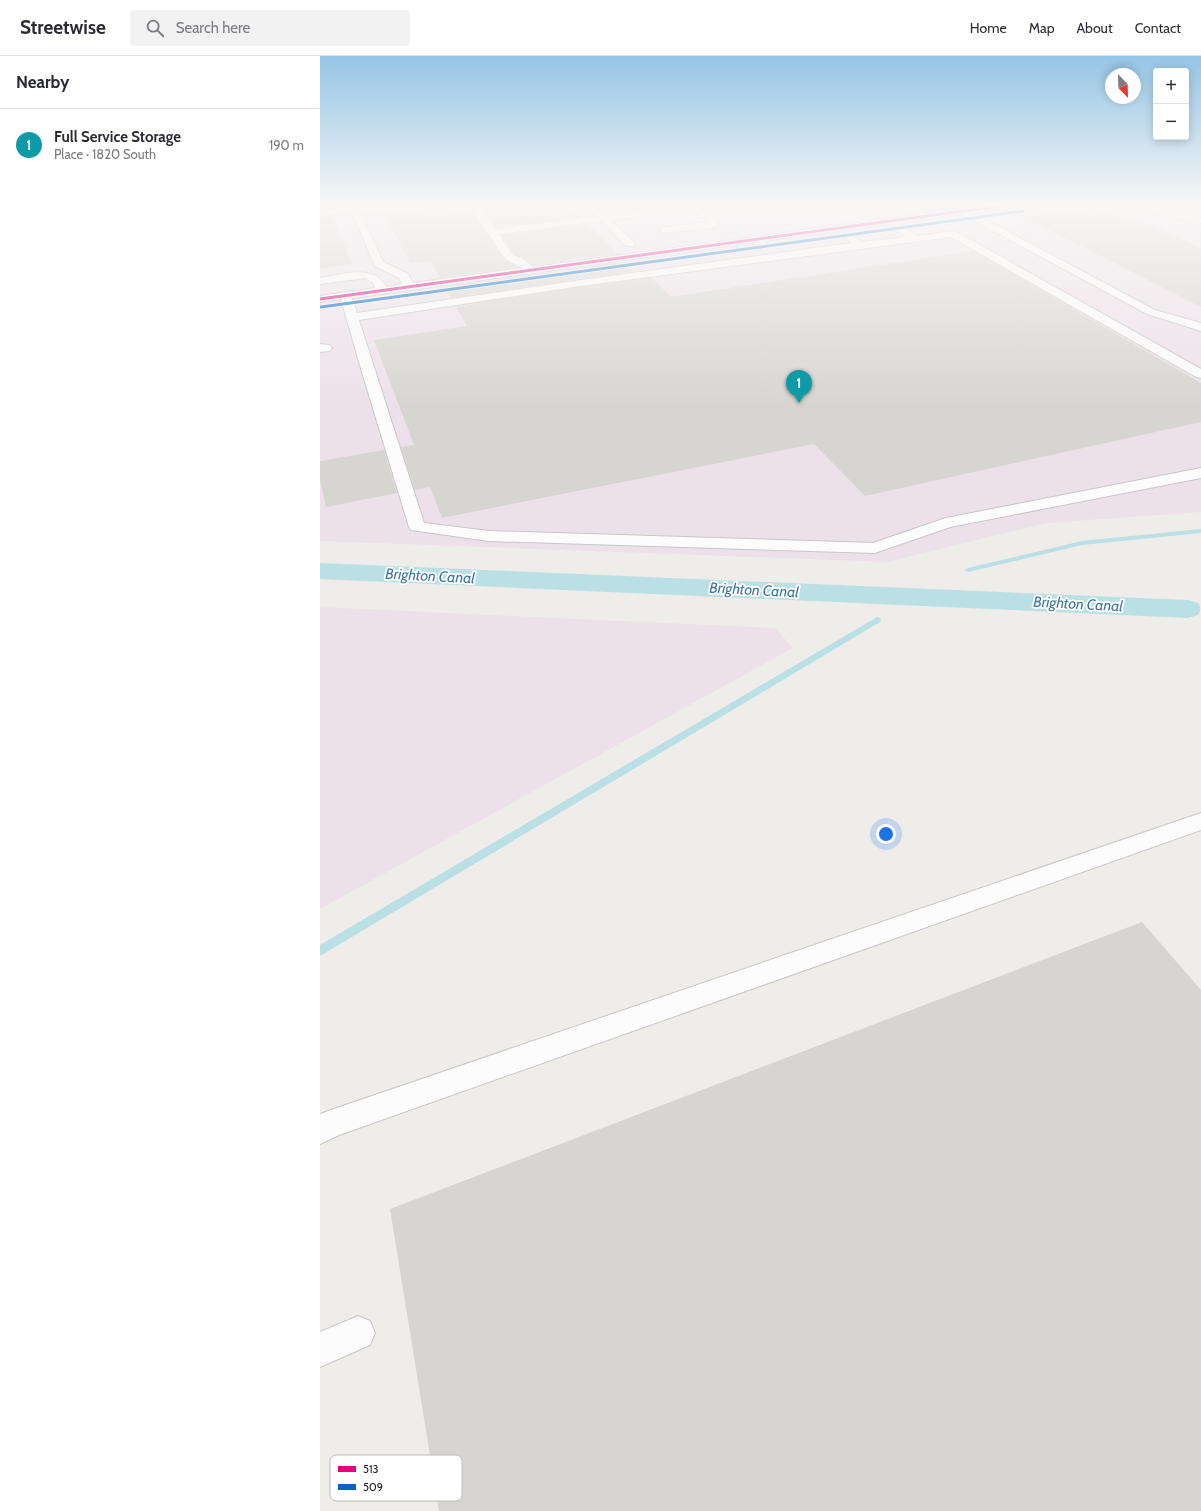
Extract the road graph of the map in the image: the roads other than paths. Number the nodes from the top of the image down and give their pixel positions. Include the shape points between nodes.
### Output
1 (393, 271) edge
2 (525, 271) edge
3 (649, 271) edge
4 (675, 271) edge
5 (1018, 271) edge
6 (1074, 271) edge
7 (652, 274) junction
8 (320, 281) edge
9 (410, 287) junction
10 (382, 291) junction
11 (346, 296) junction
12 (320, 299) edge
13 (352, 317) junction
14 (1201, 327) edge
15 (1201, 374) edge
16 (1201, 473) edge
17 (1201, 821) edge
18 (320, 1130) edge
19 (358, 1333) dead end
20 (320, 1350) edge

1 - 9 street via 404,276
2 - 9 street
3 - 7 street
4 - 7 street
5 - 15 street
6 - 14 street via 1151,312
7 - 13 street
8 - 10 street via 366,275 379,281
9 - 10 street
10 - 11 street
11 - 12 street
11 - 13 street
13 - 16 street via 417,527 489,536 876,548 946,523
17 - 18 street
19 - 20 street

